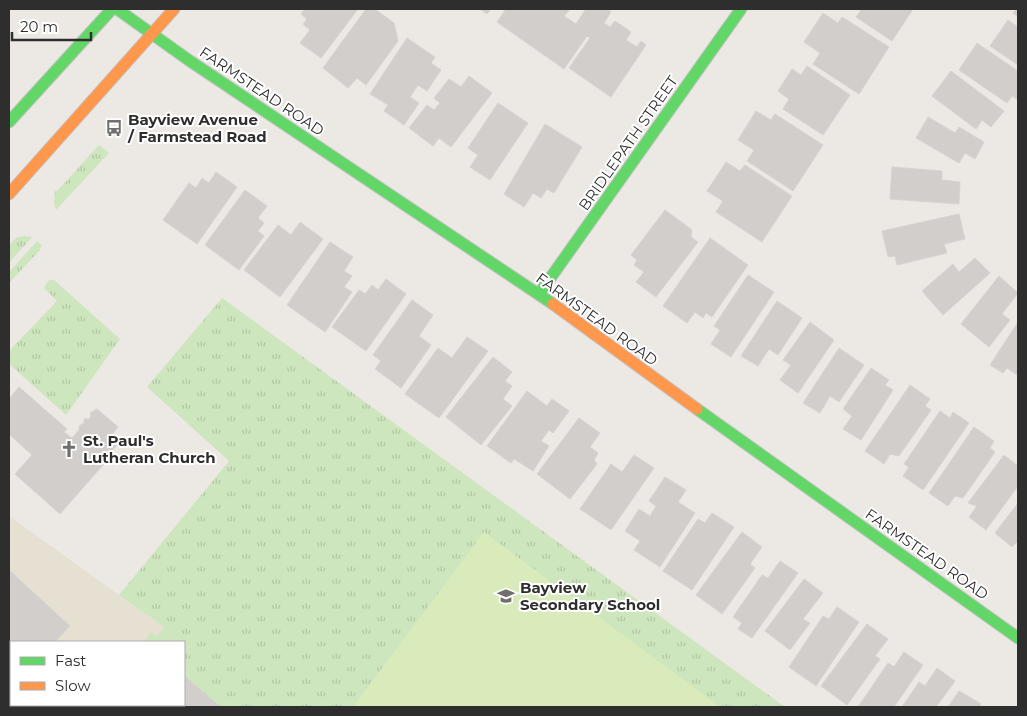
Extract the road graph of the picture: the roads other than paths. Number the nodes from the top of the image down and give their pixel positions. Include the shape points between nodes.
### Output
1 (112, 9) edge
2 (117, 9) edge
3 (174, 9) edge
4 (741, 9) edge
5 (152, 33) junction
6 (9, 122) edge
7 (9, 194) edge
8 (539, 294) junction
9 (1018, 638) edge

1 - 6 street
2 - 5 street, FARMSTEAD ROAD
3 - 5 street
4 - 8 street, BRIDLEPATH STREET
5 - 7 street
5 - 8 street, FARMSTEAD ROAD
8 - 9 street, FARMSTEAD ROAD

